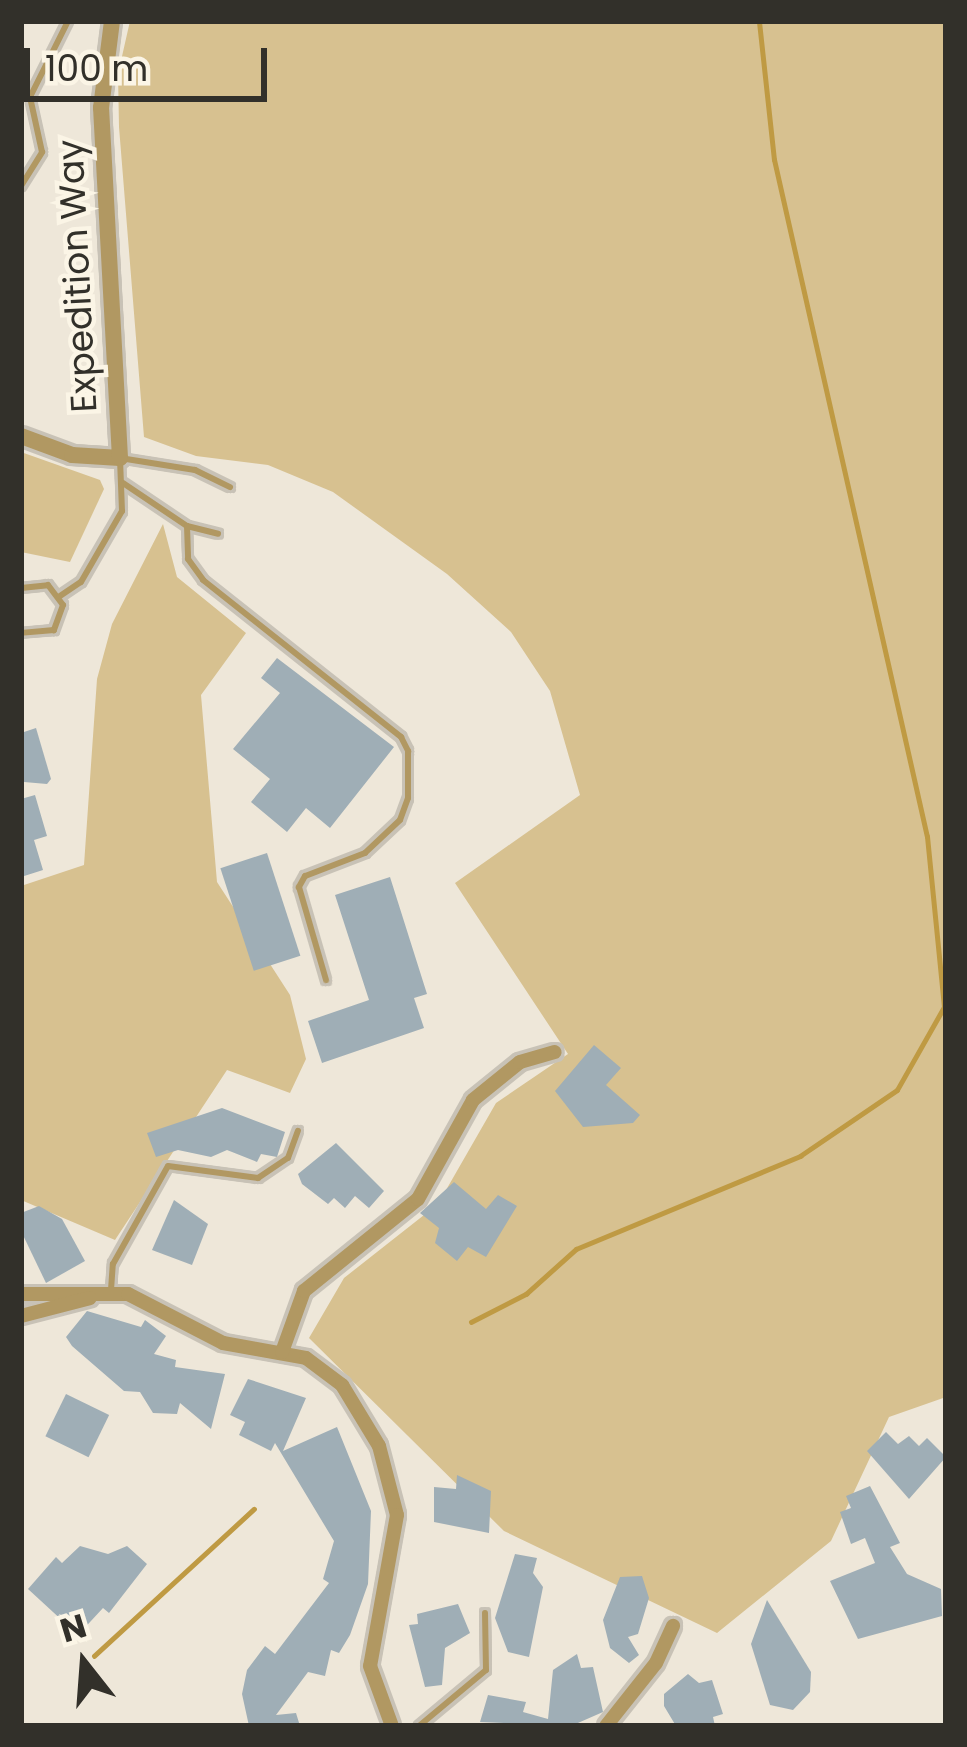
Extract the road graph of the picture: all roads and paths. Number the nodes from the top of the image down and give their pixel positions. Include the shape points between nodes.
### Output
1 (68, 21) edge
2 (112, 21) edge
3 (21, 186) edge
4 (21, 436) edge
5 (120, 458) junction
6 (123, 483) junction
7 (230, 487) dead end
8 (187, 526) junction
9 (218, 534) dead end
10 (22, 586) edge
11 (60, 596) junction
12 (21, 633) edge
13 (326, 980) dead end
14 (555, 1052) dead end
15 (298, 1131) dead end
16 (111, 1290) junction
17 (21, 1294) edge
18 (21, 1316) edge
19 (282, 1352) junction
20 (484, 1613) dead end
21 (673, 1626) dead end
22 (392, 1726) edge
23 (419, 1726) edge
24 (606, 1726) edge

1 - 3 lane via 30,97 42,152
2 - 5 street, Expedition Way via 100,108
4 - 5 street via 72,455
5 - 6 lane
5 - 7 lane via 195,470
6 - 8 lane
6 - 11 lane via 122,511 95,562
8 - 9 lane
8 - 13 lane via 188,559 203,580 401,737 407,751 400,820 365,853 305,876 298,887
10 - 11 lane via 40,583
11 - 12 lane via 54,630
14 - 19 street via 520,1061 473,1100 418,1199 304,1292
15 - 16 lane via 288,1158 258,1178 168,1166 113,1264
16 - 17 street
16 - 18 street via 38,1318
16 - 19 street via 223,1343
19 - 22 street via 306,1358 341,1385 380,1445 398,1533 370,1666
20 - 23 lane via 486,1670
21 - 24 street via 656,1663

